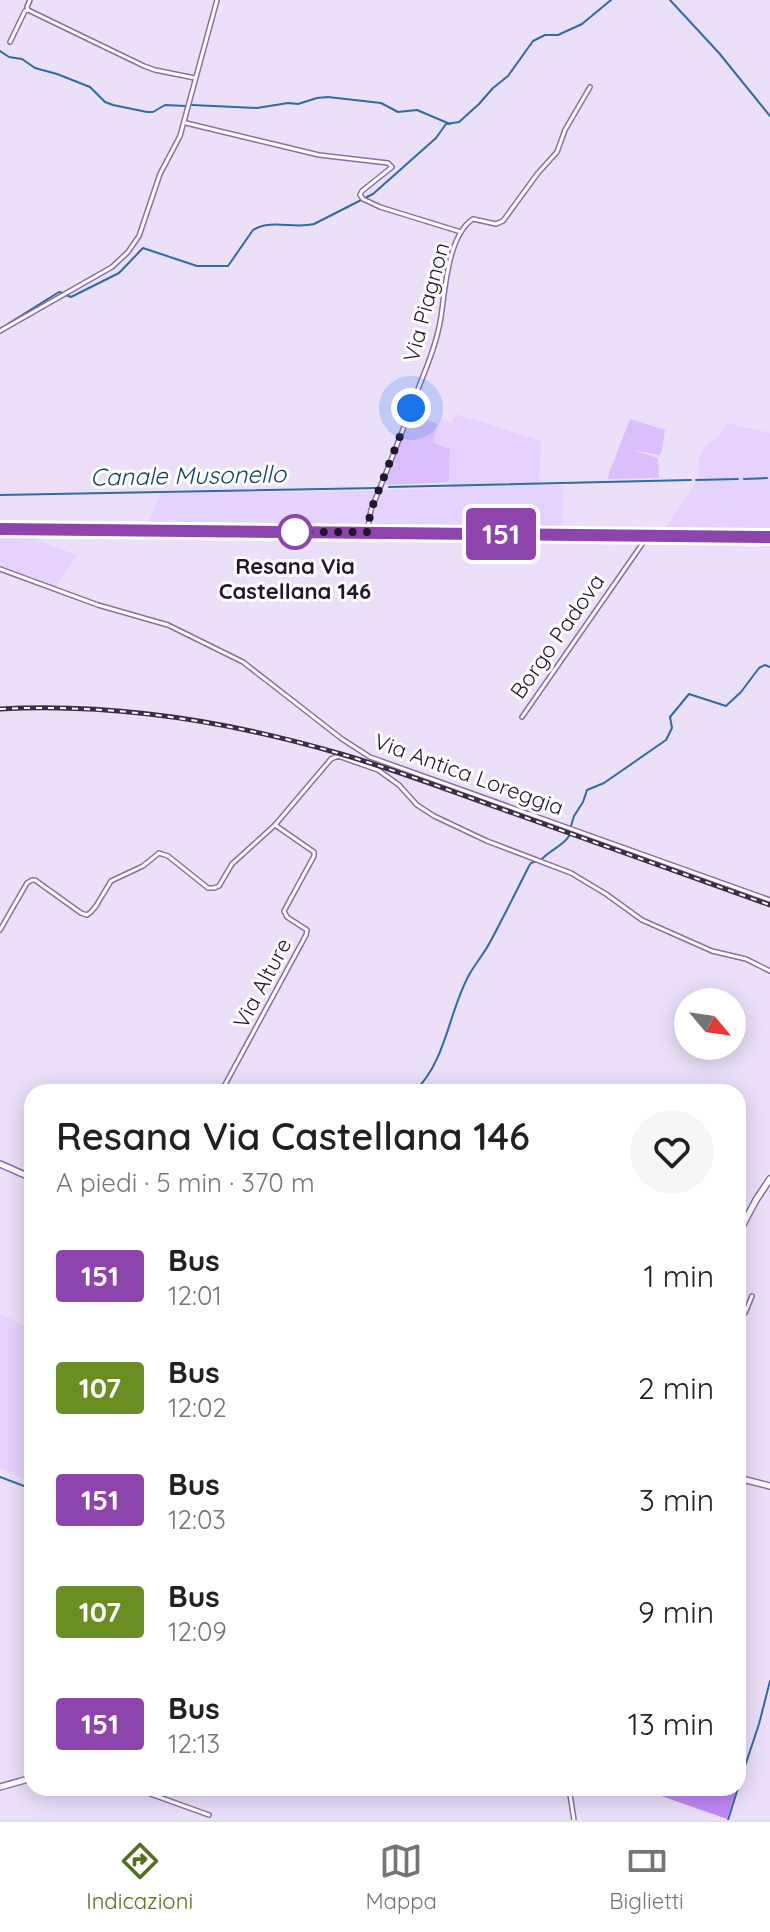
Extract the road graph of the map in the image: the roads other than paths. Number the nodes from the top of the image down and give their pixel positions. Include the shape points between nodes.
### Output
1 (30, 0) edge
2 (217, 0) edge
3 (28, 10) junction
4 (10, 42) dead end
5 (196, 78) junction
6 (590, 87) dead end
7 (185, 122) junction
8 (461, 232) junction
9 (0, 331) edge
10 (0, 529) edge
11 (367, 532) junction
12 (647, 536) junction
13 (770, 537) edge
14 (0, 569) edge
15 (522, 717) dead end
16 (275, 825) junction
17 (770, 900) edge
18 (0, 930) edge
19 (770, 971) edge
20 (225, 1084) edge
21 (0, 1164) edge
22 (24, 1174) edge
23 (770, 1179) edge
24 (746, 1219) edge
25 (752, 1296) dead end
26 (746, 1311) edge
27 (746, 1480) edge
28 (770, 1486) edge
29 (24, 1780) edge
30 (0, 1787) edge
31 (156, 1796) edge
32 (570, 1796) edge
33 (209, 1815) dead end
34 (574, 1820) edge

1 - 3 street
2 - 5 street
3 - 4 street
3 - 5 street via 155,70
5 - 7 street
6 - 8 street, Via Piagnon via 557,152 503,221 473,219
7 - 8 street via 319,155 388,163 392,167 362,191 363,199
7 - 9 street via 139,236 123,257
8 - 11 street, Via Piagnon via 432,352
10 - 11 main road
11 - 12 main road
12 - 13 main road
12 - 15 street, Borgo Padova
14 - 17 street, Via Antica Loreggia via 168,625 243,662 370,757
16 - 18 street via 232,864 216,887 208,888 159,853 111,881 87,915 32,880
16 - 19 street via 338,756 380,771 443,820 571,873 642,920
16 - 20 street, Via Alture via 314,852 284,911 307,930
21 - 22 street
23 - 24 street
25 - 26 street
27 - 28 street
29 - 30 street
31 - 33 street
32 - 34 street

